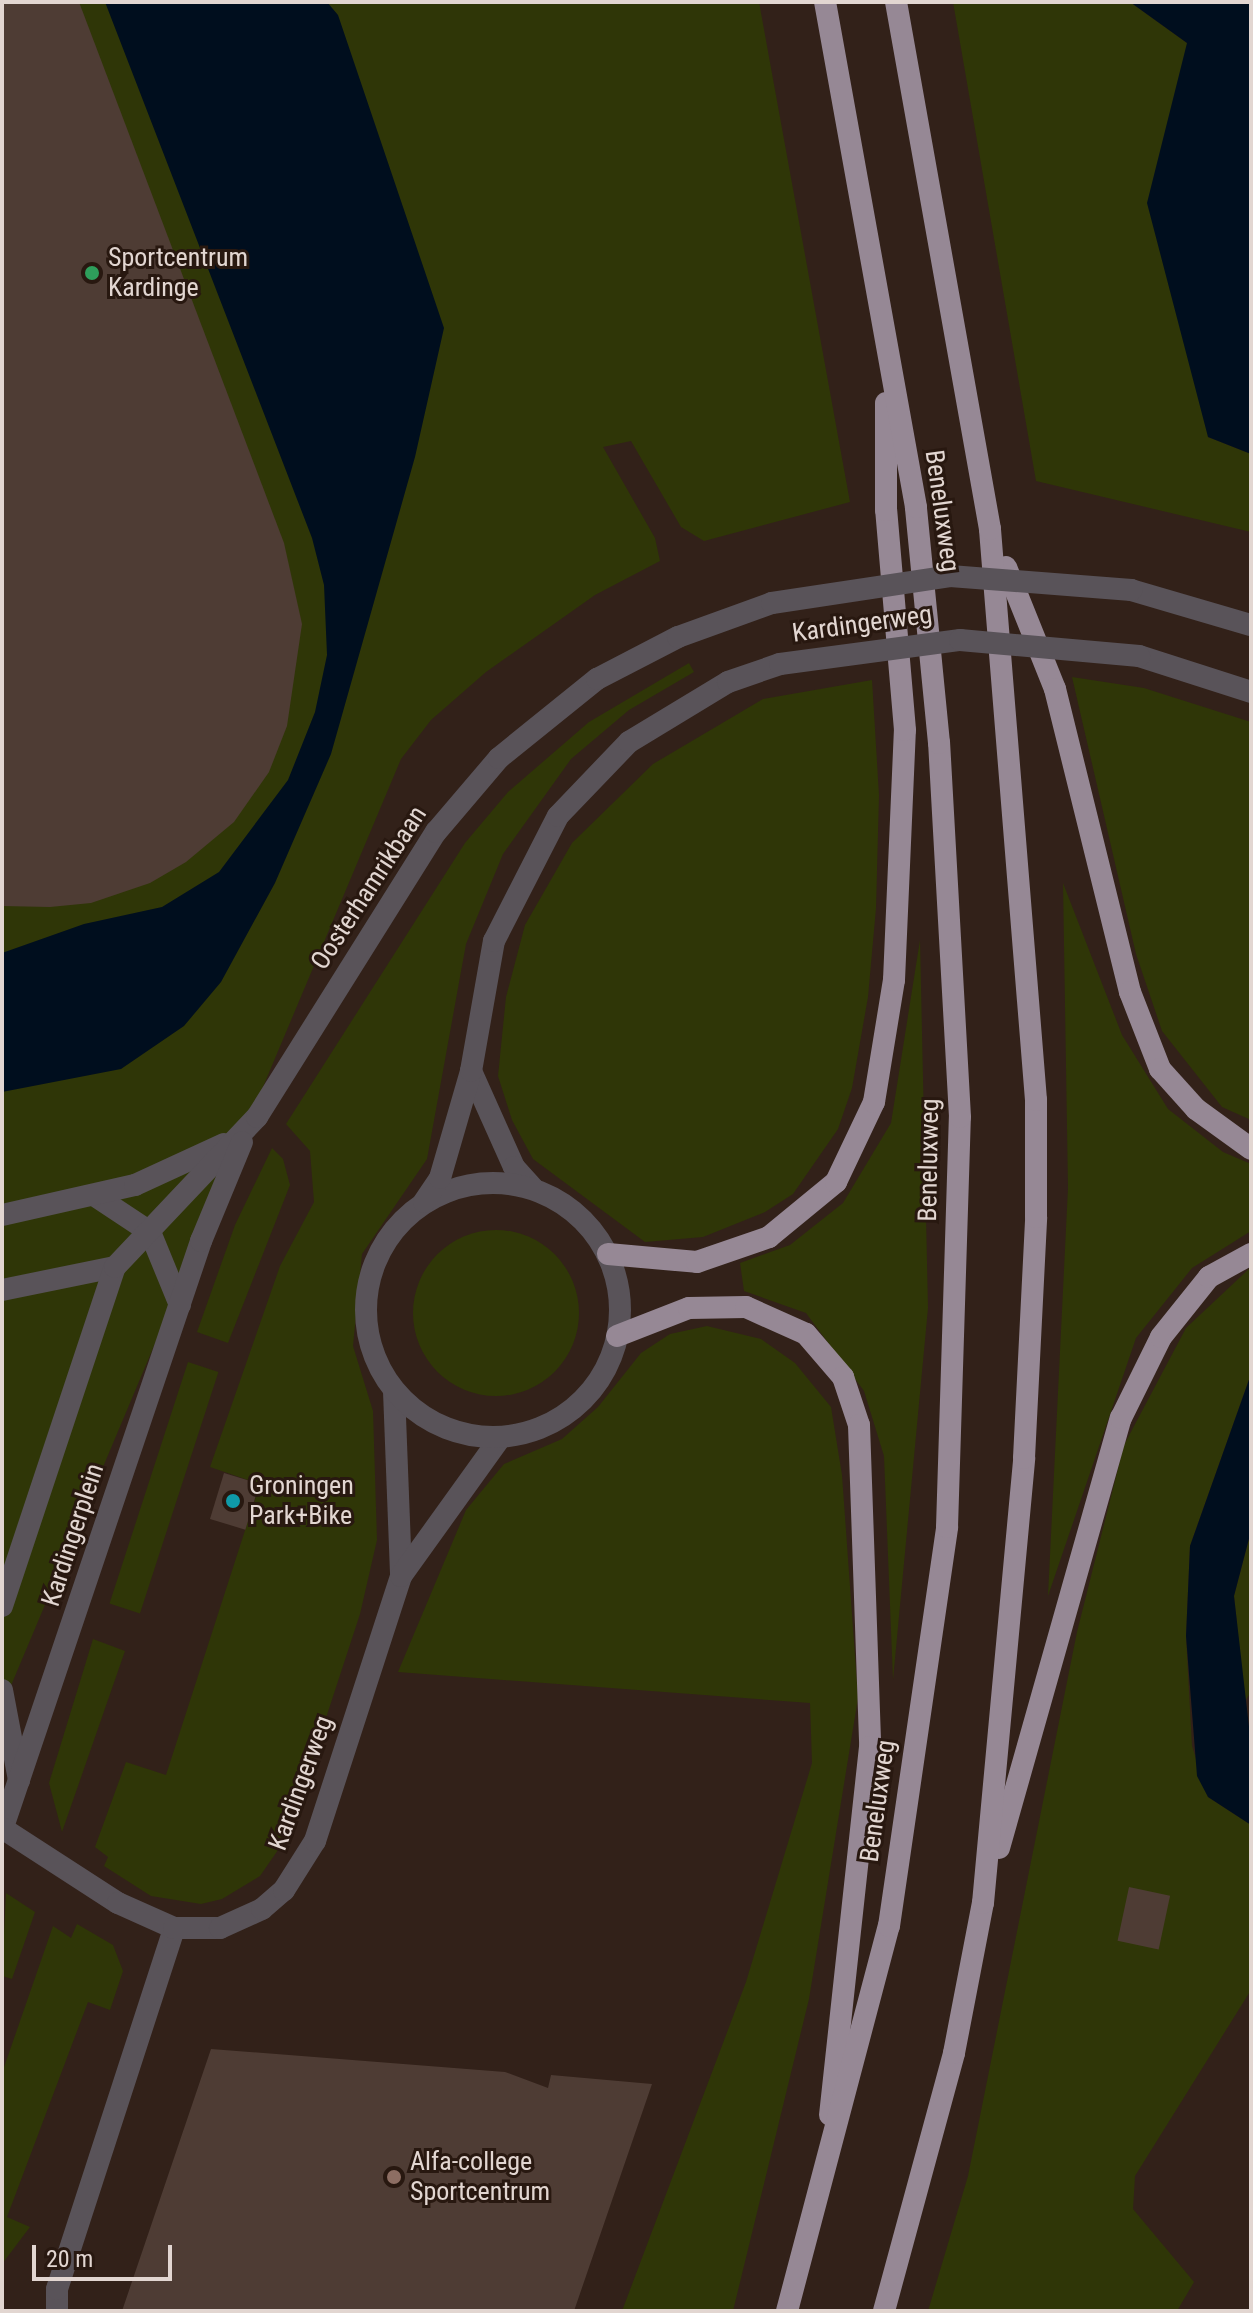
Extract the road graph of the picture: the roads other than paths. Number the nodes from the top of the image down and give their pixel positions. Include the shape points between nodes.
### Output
1 (825, 2) edge
2 (896, 2) edge
3 (887, 350) junction
4 (990, 529) junction
5 (1251, 625) edge
6 (1251, 692) edge
7 (471, 1071) junction
8 (249, 1127) junction
9 (1251, 1149) edge
10 (533, 1188) junction
11 (94, 1195) junction
12 (424, 1202) junction
13 (2, 1215) edge
14 (150, 1232) junction
15 (608, 1254) junction
16 (1251, 1254) edge
17 (115, 1267) junction
18 (2, 1290) edge
19 (180, 1305) junction
20 (617, 1336) junction
21 (394, 1391) junction
22 (500, 1438) junction
23 (401, 1576) junction
24 (2, 1606) edge
25 (2, 1690) edge
26 (2, 1762) edge
27 (19, 1782) junction
28 (2, 1829) edge
29 (983, 1903) junction
30 (174, 1928) junction
31 (820, 2201) junction
32 (57, 2311) edge
33 (787, 2311) edge
34 (884, 2311) edge

1 - 3 highway, Beneluxweg
2 - 4 highway, Beneluxweg
3 - 15 highway via 886,510 905,730 894,980 874,1102 836,1182 769,1237 697,1262
3 - 31 highway, Beneluxweg via 916,507 934,668 960,1117 947,1527 889,1926
4 - 9 highway via 1055,689 1130,992 1160,1069 1196,1109
4 - 29 highway, Beneluxweg via 1036,1100 1036,1217 1024,1458
5 - 8 street, Oosterhamrikbaan, bridge via 1131,590 950,576 772,603 636,656 562,703 499,758 401,879
6 - 7 street, Kardingerweg, bridge via 1139,656 960,640 780,664 728,682 629,742 558,816 494,941
7 - 10 street via 514,1167
7 - 12 street, Kardingerweg via 440,1178
8 - 11 street via 176,1170
8 - 14 street, Kardingerplein
8 - 19 street, Kardingerplein
10 - 12 street via 476,1183
10 - 15 street via 589,1226
11 - 13 street
11 - 14 street
12 - 21 street via 381,1246 367,1290 368,1335
14 - 17 street, Kardingerplein
14 - 19 street
15 - 20 street via 620,1295
16 - 29 highway via 1209,1277 1161,1337 1121,1418
17 - 18 street
17 - 24 street, Kardingerplein
19 - 27 street, Kardingerplein
20 - 22 street via 609,1363 576,1407 540,1428
20 - 31 highway via 689,1308 746,1307 806,1334 843,1377 859,1425 870,1747
21 - 22 street via 441,1427
21 - 23 street, Kardingerweg
22 - 23 street, Kardingerweg
23 - 30 street, Kardingerweg via 301,1867 284,1890 242,1920 197,1931
25 - 27 street, Kardingerplein
26 - 27 street
27 - 28 street, Kardingerplein
28 - 30 street, Kardingerweg via 118,1903
29 - 34 highway, Beneluxweg via 954,2053
30 - 32 street via 57,2289
31 - 33 highway, Beneluxweg

